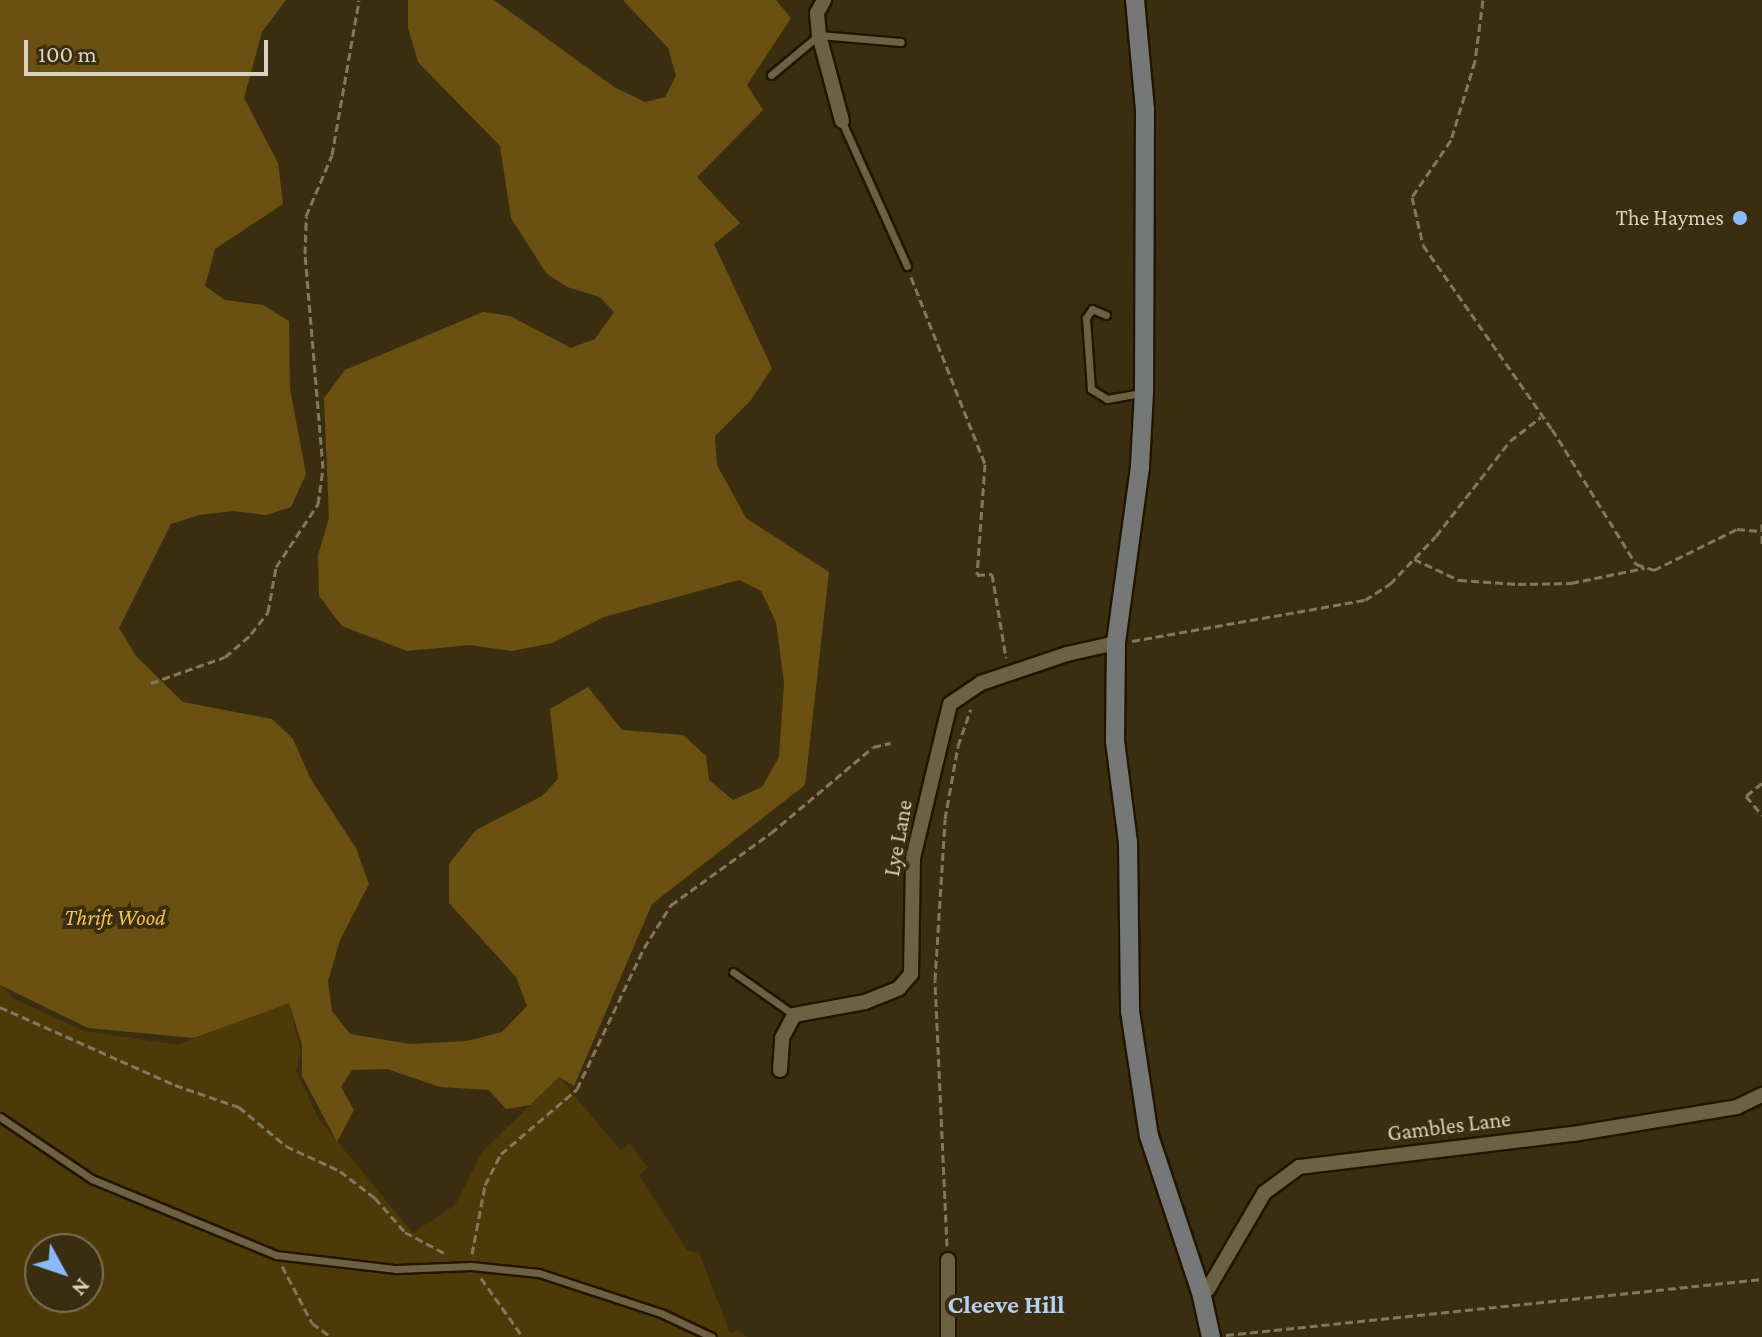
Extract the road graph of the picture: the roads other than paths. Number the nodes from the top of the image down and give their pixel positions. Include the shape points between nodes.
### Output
1 (824, 0) edge
2 (1135, 0) edge
3 (819, 35) junction
4 (901, 42) dead end
5 (771, 75) dead end
6 (842, 121) joint
7 (907, 266) road end
8 (1106, 315) dead end
9 (1144, 392) junction
10 (1116, 643) junction
11 (733, 972) dead end
12 (794, 1015) junction
13 (780, 1070) dead end
14 (1762, 1095) edge
15 (0, 1117) edge
16 (948, 1260) road end
17 (1201, 1292) junction
18 (712, 1337) edge
19 (948, 1337) edge
20 (1211, 1337) edge

1 - 3 street via 817,13
2 - 9 main road via 1146,124
3 - 4 lane
3 - 5 lane
3 - 6 street
6 - 7 lane
8 - 9 lane via 1092,309 1086,318 1091,389 1107,399
9 - 10 main road via 1140,467
10 - 12 street, Lye Lane via 981,683 950,704 913,858 911,974 899,988 865,1002
10 - 17 main road via 1115,741 1128,842 1129,990 1137,1071 1149,1136
11 - 12 lane
12 - 13 street via 782,1038
14 - 17 street, Gambles Lane via 1737,1107 1573,1134 1299,1167 1264,1193 1208,1289
15 - 18 lane via 92,1179 276,1255 396,1269 471,1266 539,1273 661,1313
16 - 19 street
17 - 20 main road

